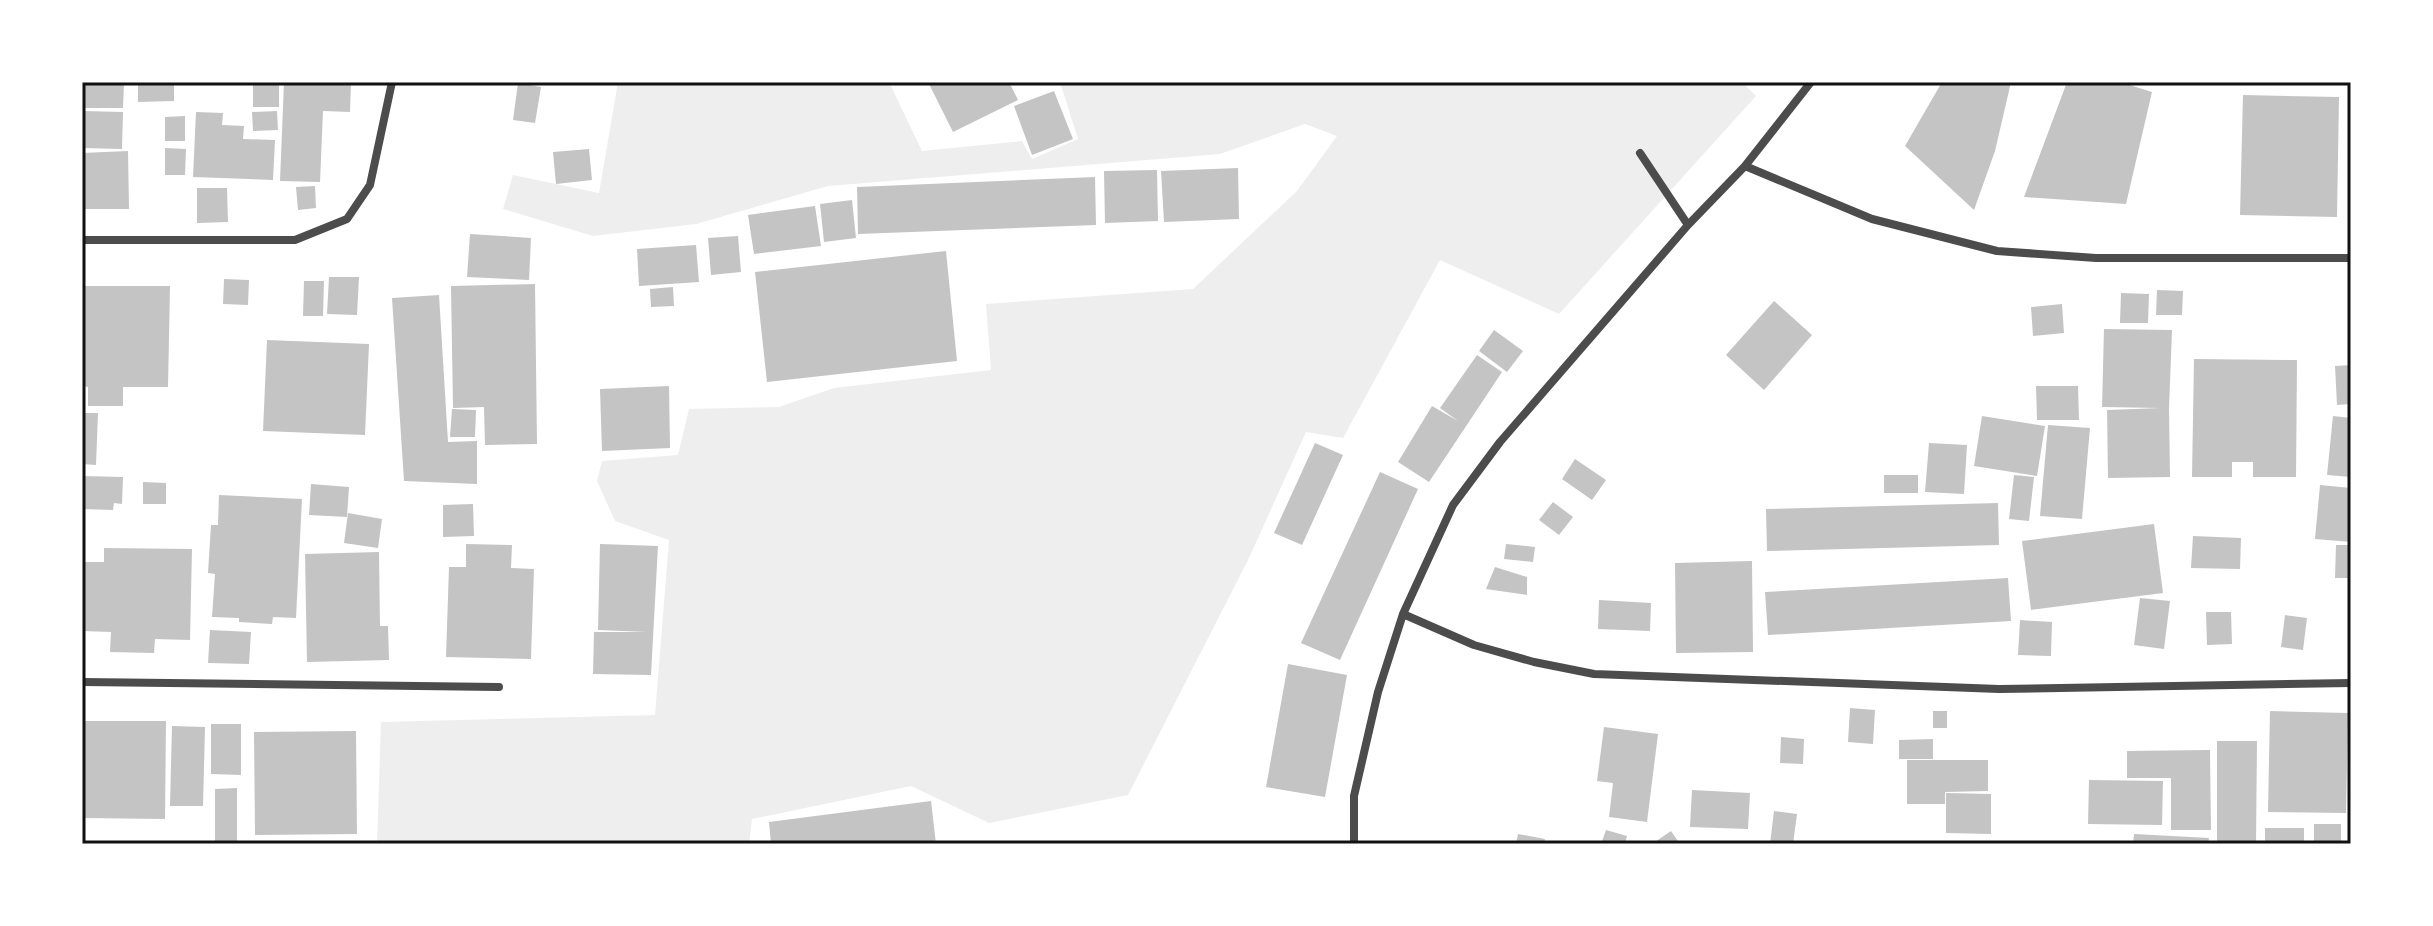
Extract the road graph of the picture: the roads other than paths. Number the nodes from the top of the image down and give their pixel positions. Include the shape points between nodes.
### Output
1 (392, 82) edge
2 (1811, 82) edge
3 (1640, 153) dead end
4 (1745, 166) junction
5 (1688, 225) junction
6 (82, 240) edge
7 (2351, 258) edge
8 (1403, 614) junction
9 (82, 682) edge
10 (2351, 683) edge
11 (499, 687) dead end
12 (1354, 844) edge

1 - 6 street via 370,185 347,219 295,240
2 - 4 street
3 - 5 street
4 - 5 street
4 - 7 street via 1872,219 1997,251 2096,258
5 - 8 street via 1500,442 1453,505
8 - 10 street via 1474,645 1594,674 1999,689
8 - 12 street via 1354,796
9 - 11 street

